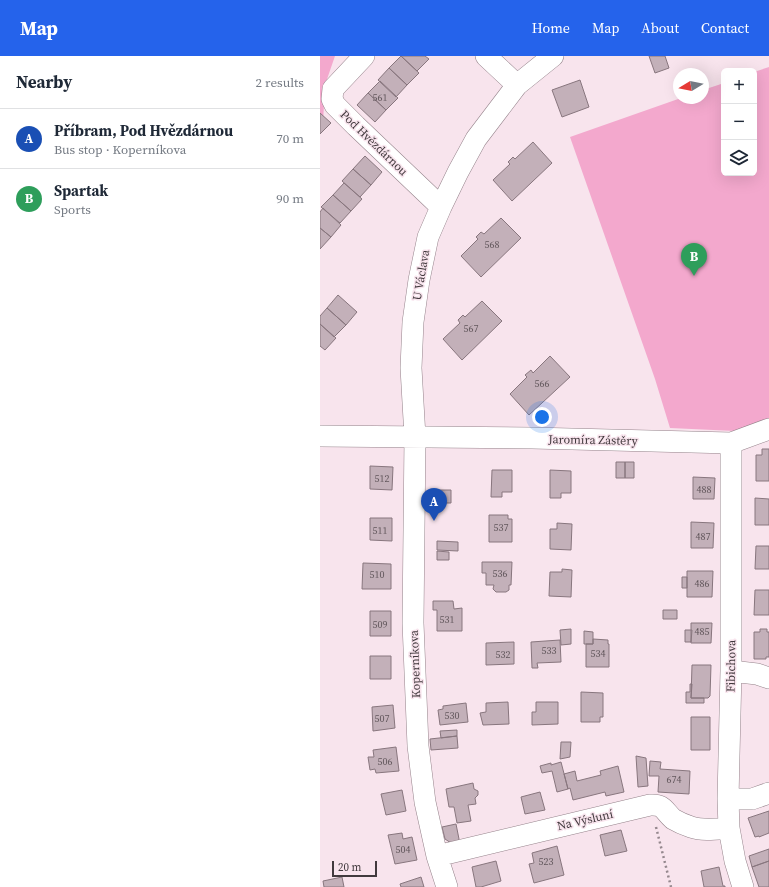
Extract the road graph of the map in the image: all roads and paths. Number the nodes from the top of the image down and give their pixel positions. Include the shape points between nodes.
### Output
1 (364, 56) edge
2 (486, 56) edge
3 (553, 56) edge
4 (517, 85) junction
5 (441, 207) junction
6 (769, 429) edge
7 (320, 436) edge
8 (415, 437) junction
9 (731, 443) junction
10 (731, 671) junction
11 (769, 678) edge
12 (769, 794) edge
13 (728, 799) junction
14 (650, 805) junction
15 (728, 828) junction
16 (437, 856) junction
17 (447, 887) edge
18 (671, 887) edge
19 (743, 887) edge

1 - 5 street, Pod Hvězdárnou via 334,89 332,99 335,105
2 - 4 street
3 - 4 street, U Václava
4 - 5 street, U Václava via 476,139
5 - 8 street, U Václava via 428,238 413,322 411,368
6 - 9 street, Jaromíra Zástěry
7 - 8 street
8 - 9 street, Jaromíra Zástěry
8 - 16 street, Koperníkova via 413,623 418,746 425,802
9 - 10 street, Fibichova
10 - 11 street
10 - 13 street, Fibichova
12 - 13 street via 752,799
13 - 15 street, Fibichova
14 - 15 street via 662,807 674,819 690,827 708,830
14 - 16 street, Na Výsluní
14 - 18 path
15 - 19 street, Fibichova
16 - 17 street, Koperníkova

